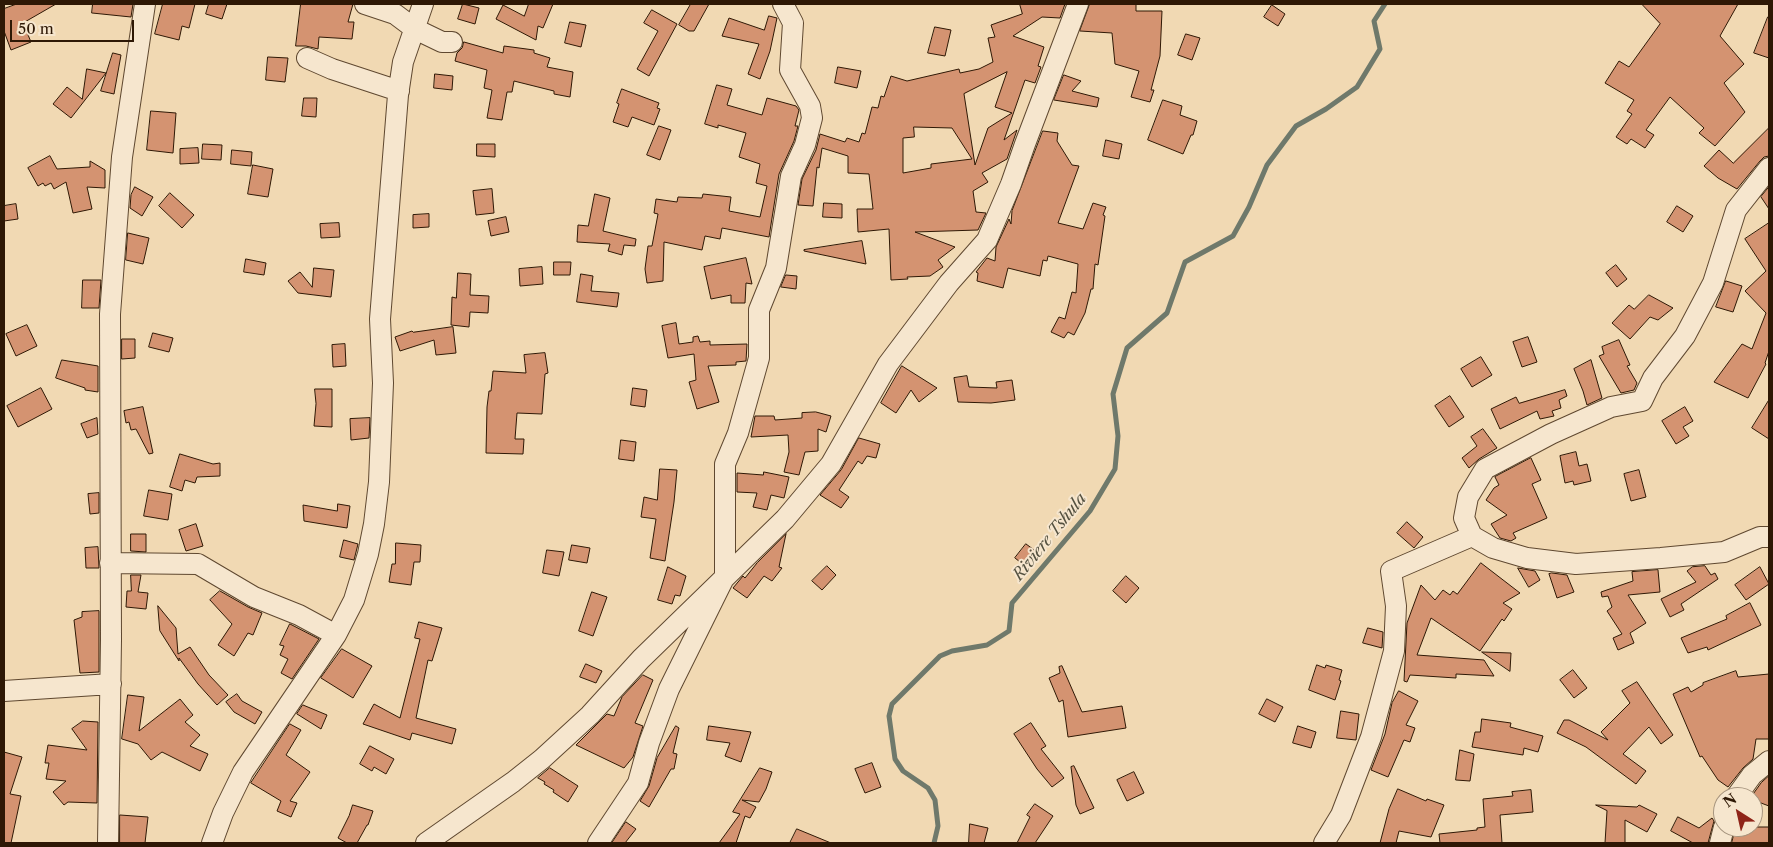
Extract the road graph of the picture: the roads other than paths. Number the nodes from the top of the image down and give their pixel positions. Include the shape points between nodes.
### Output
1 (145, 4) edge
2 (365, 4) edge
3 (424, 4) edge
4 (783, 4) edge
5 (1078, 4) edge
6 (415, 29) junction
7 (452, 42) dead end
8 (307, 58) dead end
9 (399, 91) junction
10 (1769, 168) edge
11 (1472, 536) junction
12 (1769, 537) edge
13 (110, 563) junction
14 (725, 576) junction
15 (336, 635) junction
16 (111, 684) junction
17 (4, 691) edge
18 (1769, 761) edge
19 (1743, 787) edge
20 (108, 843) edge
21 (212, 843) edge
22 (426, 843) edge
23 (598, 843) edge
24 (1324, 843) edge

1 - 13 street via 122,157 110,314
2 - 6 street via 395,14
3 - 6 street
4 - 14 street via 793,23 790,70 810,106 812,118 805,145 790,176 776,268 759,310 759,358 726,464
5 - 14 street via 988,240 949,282 888,364 831,464 785,519
6 - 7 street via 442,42
6 - 9 street via 403,62
8 - 9 street
9 - 15 street via 380,320 383,383 379,482 368,554 354,600
10 - 11 street via 1736,210 1713,282 1684,336 1653,378 1642,401 1611,407 1485,469 1468,497 1464,518
11 - 12 street via 1493,548 1527,558 1576,564 1724,552 1760,537
11 - 24 street via 1391,571 1396,606 1394,651 1371,737 1341,815
13 - 15 street via 198,564 254,597 299,615
13 - 16 street
14 - 22 street via 590,715 542,759
14 - 23 street via 670,689 638,783
15 - 21 street via 243,772
16 - 17 street
16 - 20 street
18 - 19 street

